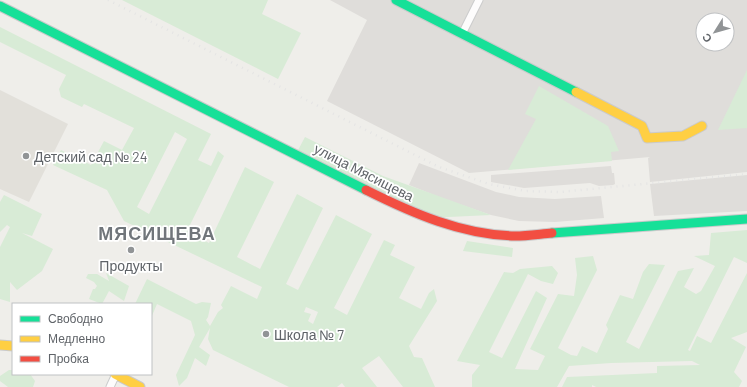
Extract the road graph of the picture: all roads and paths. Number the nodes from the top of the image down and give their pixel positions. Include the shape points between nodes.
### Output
1 (396, 0) edge
2 (479, 0) edge
3 (0, 6) edge
4 (462, 34) junction
5 (702, 126) dead end
6 (747, 219) edge
7 (0, 345) edge
8 (12, 346) edge
9 (116, 375) edge
10 (118, 375) edge
11 (110, 387) edge
12 (140, 387) edge

1 - 4 main road
2 - 4 street
3 - 6 main road, улица Мясищева via 400,207 453,226 515,236
4 - 5 main road via 642,126 647,138 677,137
7 - 8 main road
9 - 11 street
10 - 12 main road

